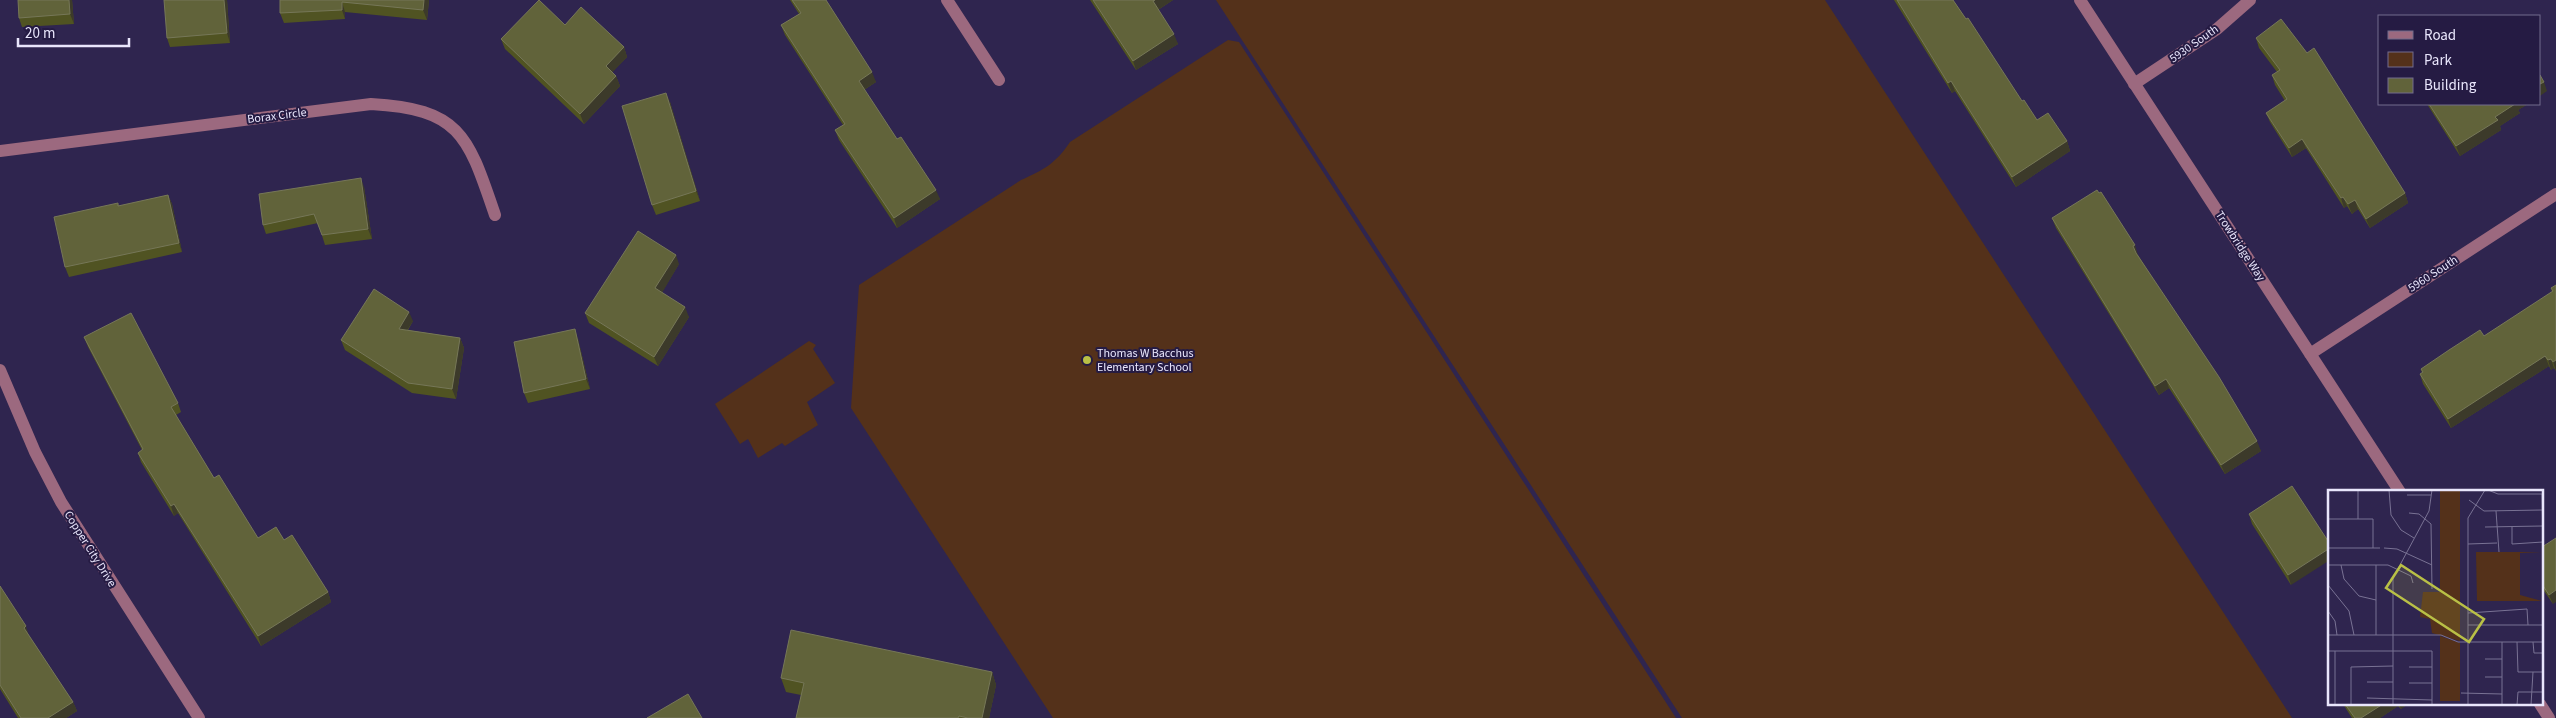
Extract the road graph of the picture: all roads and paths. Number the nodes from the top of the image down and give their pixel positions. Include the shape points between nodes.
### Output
1 (947, 0) edge
2 (2080, 0) edge
3 (2250, 0) edge
4 (999, 80) dead end
5 (2134, 84) junction
6 (0, 151) edge
7 (2556, 194) edge
8 (495, 215) dead end
9 (2310, 354) junction
10 (0, 370) edge
11 (2399, 490) edge
12 (2541, 706) edge
13 (199, 718) edge
14 (2549, 718) edge

1 - 4 street
2 - 5 street, Trowbridge Way
3 - 5 street, 5930 South via 2216,30
5 - 9 street, Trowbridge Way
6 - 8 street, Borax Circle via 371,104 404,106 436,116 464,140 476,159
7 - 9 street, 5960 South
9 - 11 street, Trowbridge Way
10 - 13 street, Copper City Drive via 35,452 61,502
12 - 14 street

